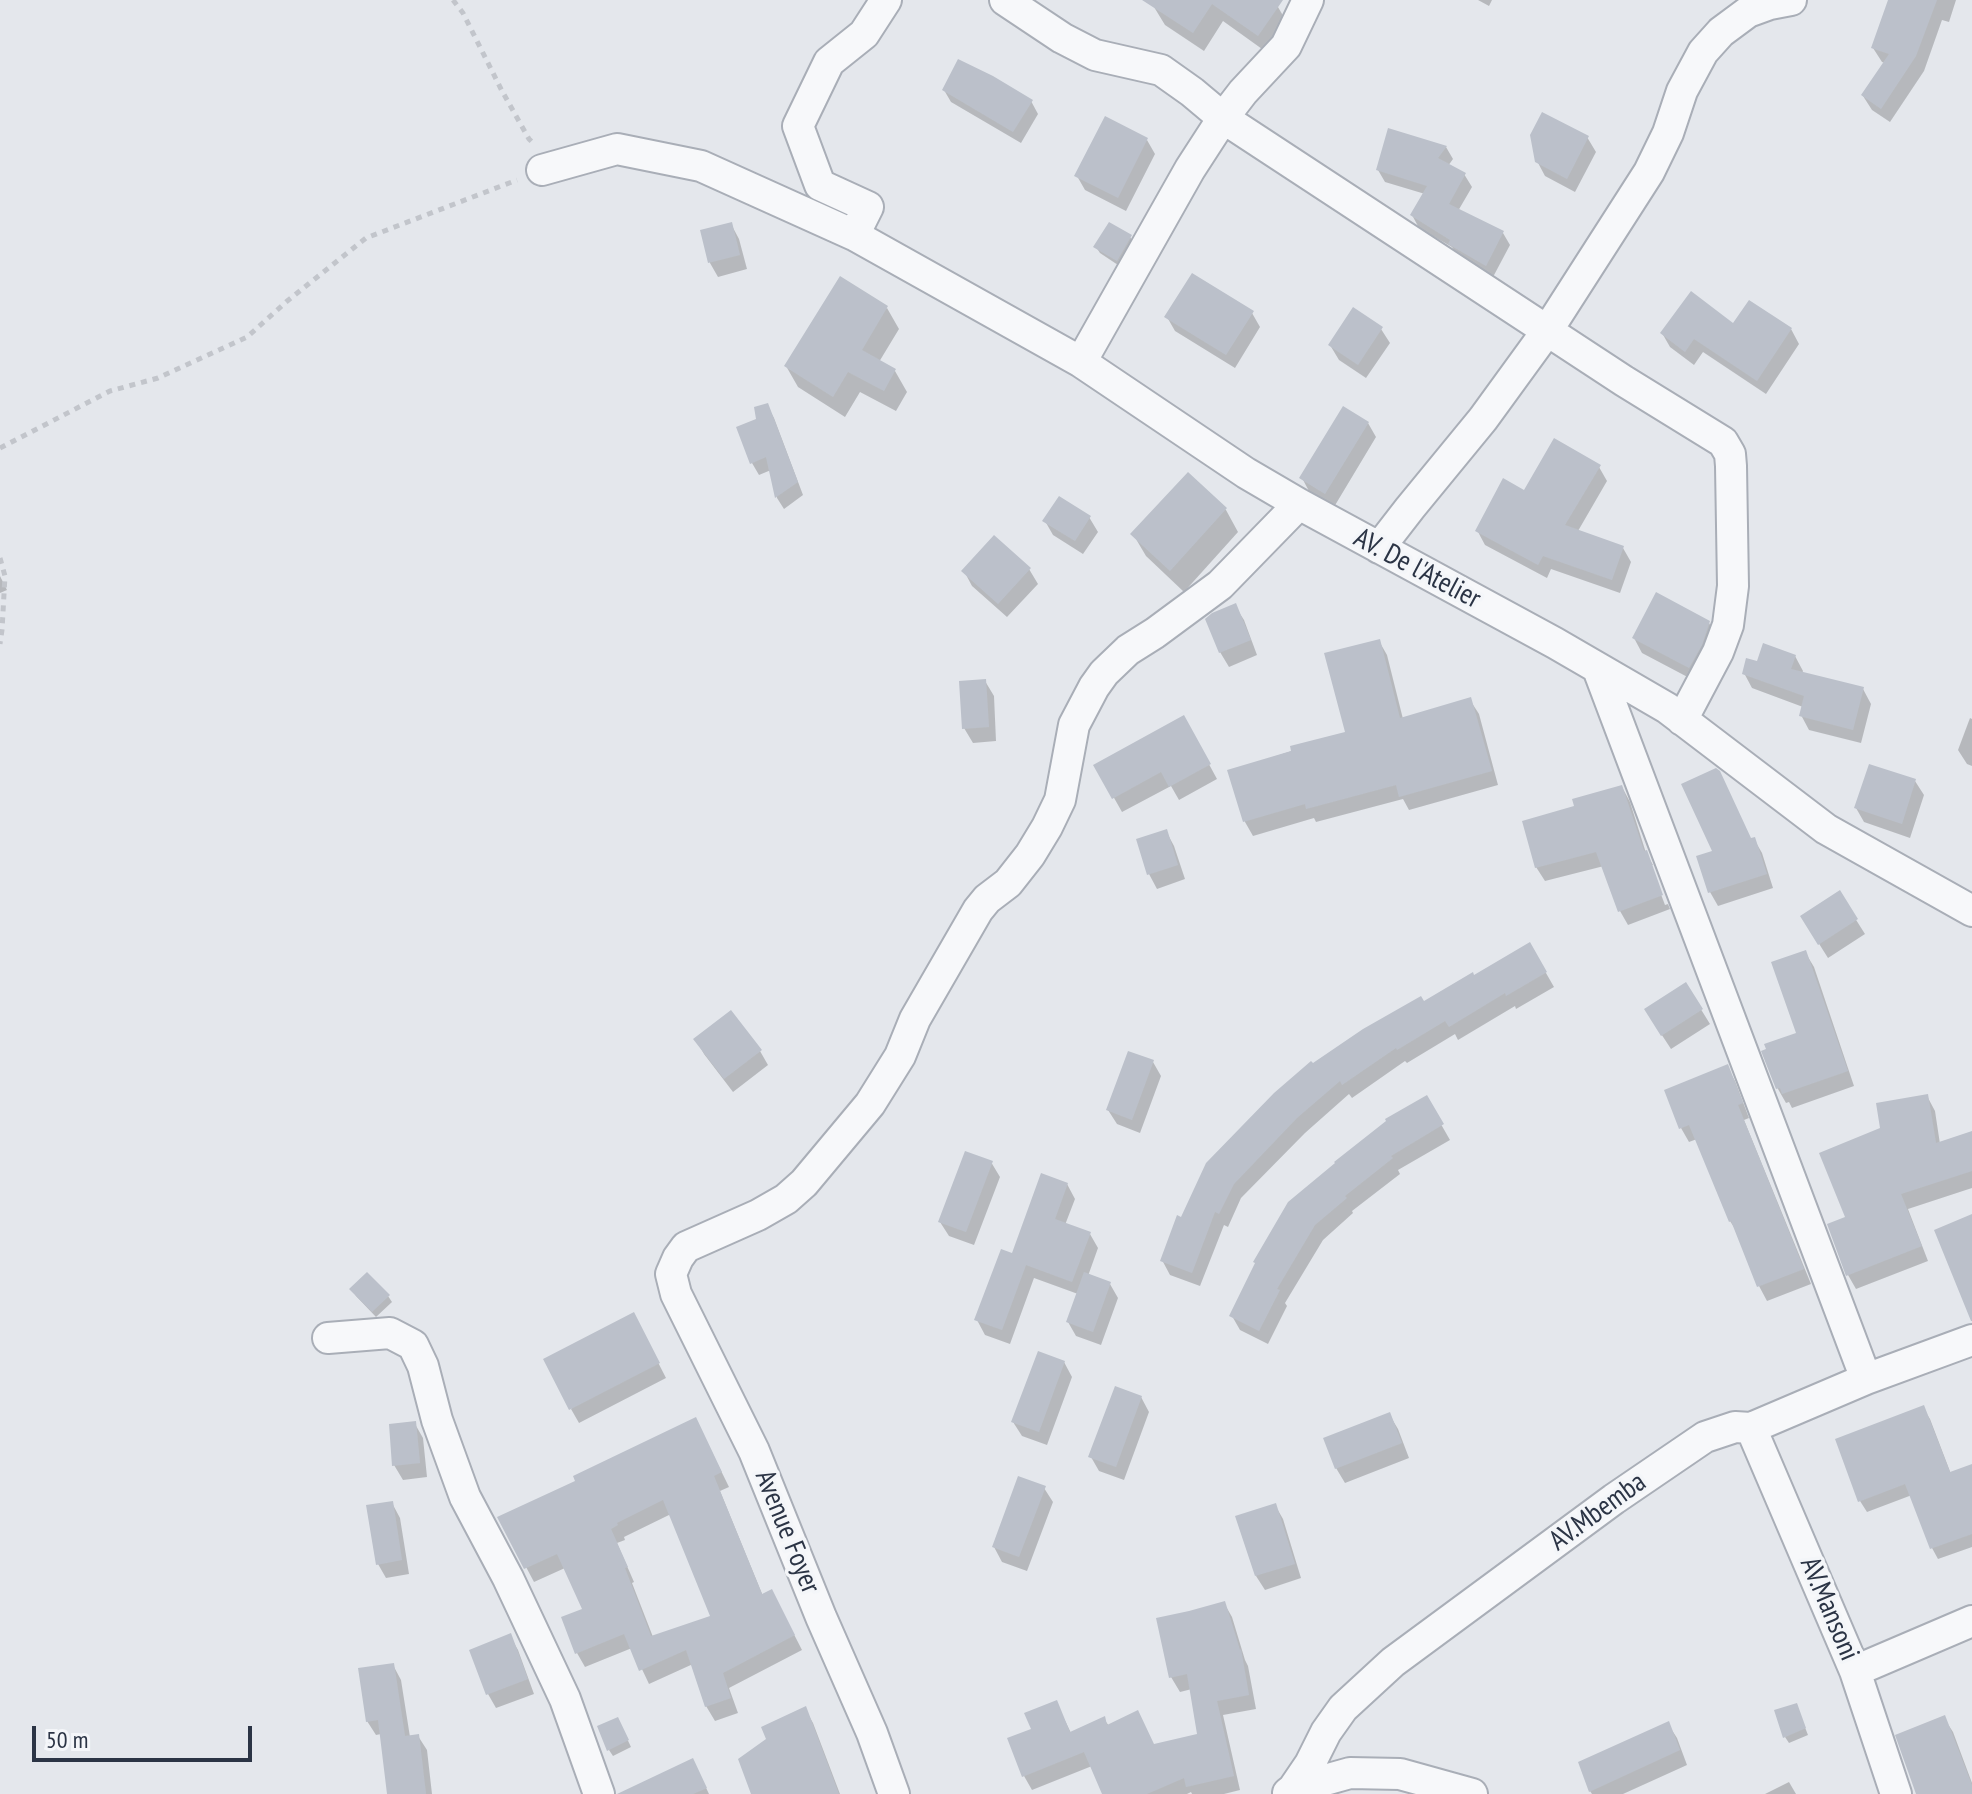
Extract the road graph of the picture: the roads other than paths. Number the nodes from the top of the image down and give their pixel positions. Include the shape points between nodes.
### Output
1 (886, 0) edge
2 (1005, 0) edge
3 (1308, 0) edge
4 (1791, 0) edge
5 (1223, 118) junction
6 (542, 170) road end
7 (854, 235) junction
8 (1547, 331) junction
9 (1081, 362) junction
10 (1299, 504) junction
11 (1379, 548) junction
12 (1598, 669) junction
13 (1682, 720) junction
14 (1972, 911) edge
15 (328, 1338) dead end
16 (1972, 1340) edge
17 (1866, 1379) junction
18 (1751, 1428) junction
19 (1972, 1621) edge
20 (1855, 1671) junction
21 (1290, 1791) edge
22 (599, 1794) edge
23 (894, 1794) edge
24 (1472, 1794) edge
25 (1896, 1794) edge

1 - 7 street via 864,34 829,62 798,126 820,185 868,207
2 - 5 street via 1095,55 1161,70
3 - 5 street via 1286,46
4 - 8 street via 1748,12 1703,52 1649,172
5 - 8 street
5 - 9 street
6 - 7 street, AV. De l'Atelier via 617,149 701,166
7 - 9 street, AV. De l'Atelier
8 - 11 street
8 - 13 street via 1723,442 1730,454 1733,586 1728,625
9 - 10 street, AV. De l'Atelier
10 - 11 street, AV. De l'Atelier
10 - 23 street, Avenue Foyer via 1220,585 1104,673 1074,725 1060,800 1047,827 1008,883 978,910 870,1104 786,1199 686,1247 671,1274 754,1451
11 - 12 street, AV. De l'Atelier
12 - 13 street, AV. De l'Atelier
12 - 17 street
13 - 14 street, AV. De l'Atelier via 1826,829
15 - 22 street via 390,1333 413,1345 465,1497 565,1699
16 - 17 street, AV.Mbemba
17 - 18 street, AV.Mbemba
18 - 20 street, AV.Mansoni
18 - 21 street, AV.Mbemba via 1735,1427 1705,1437 1393,1662 1343,1708
19 - 20 street
20 - 25 street, AV.Mansoni
21 - 24 street via 1350,1773 1400,1774

